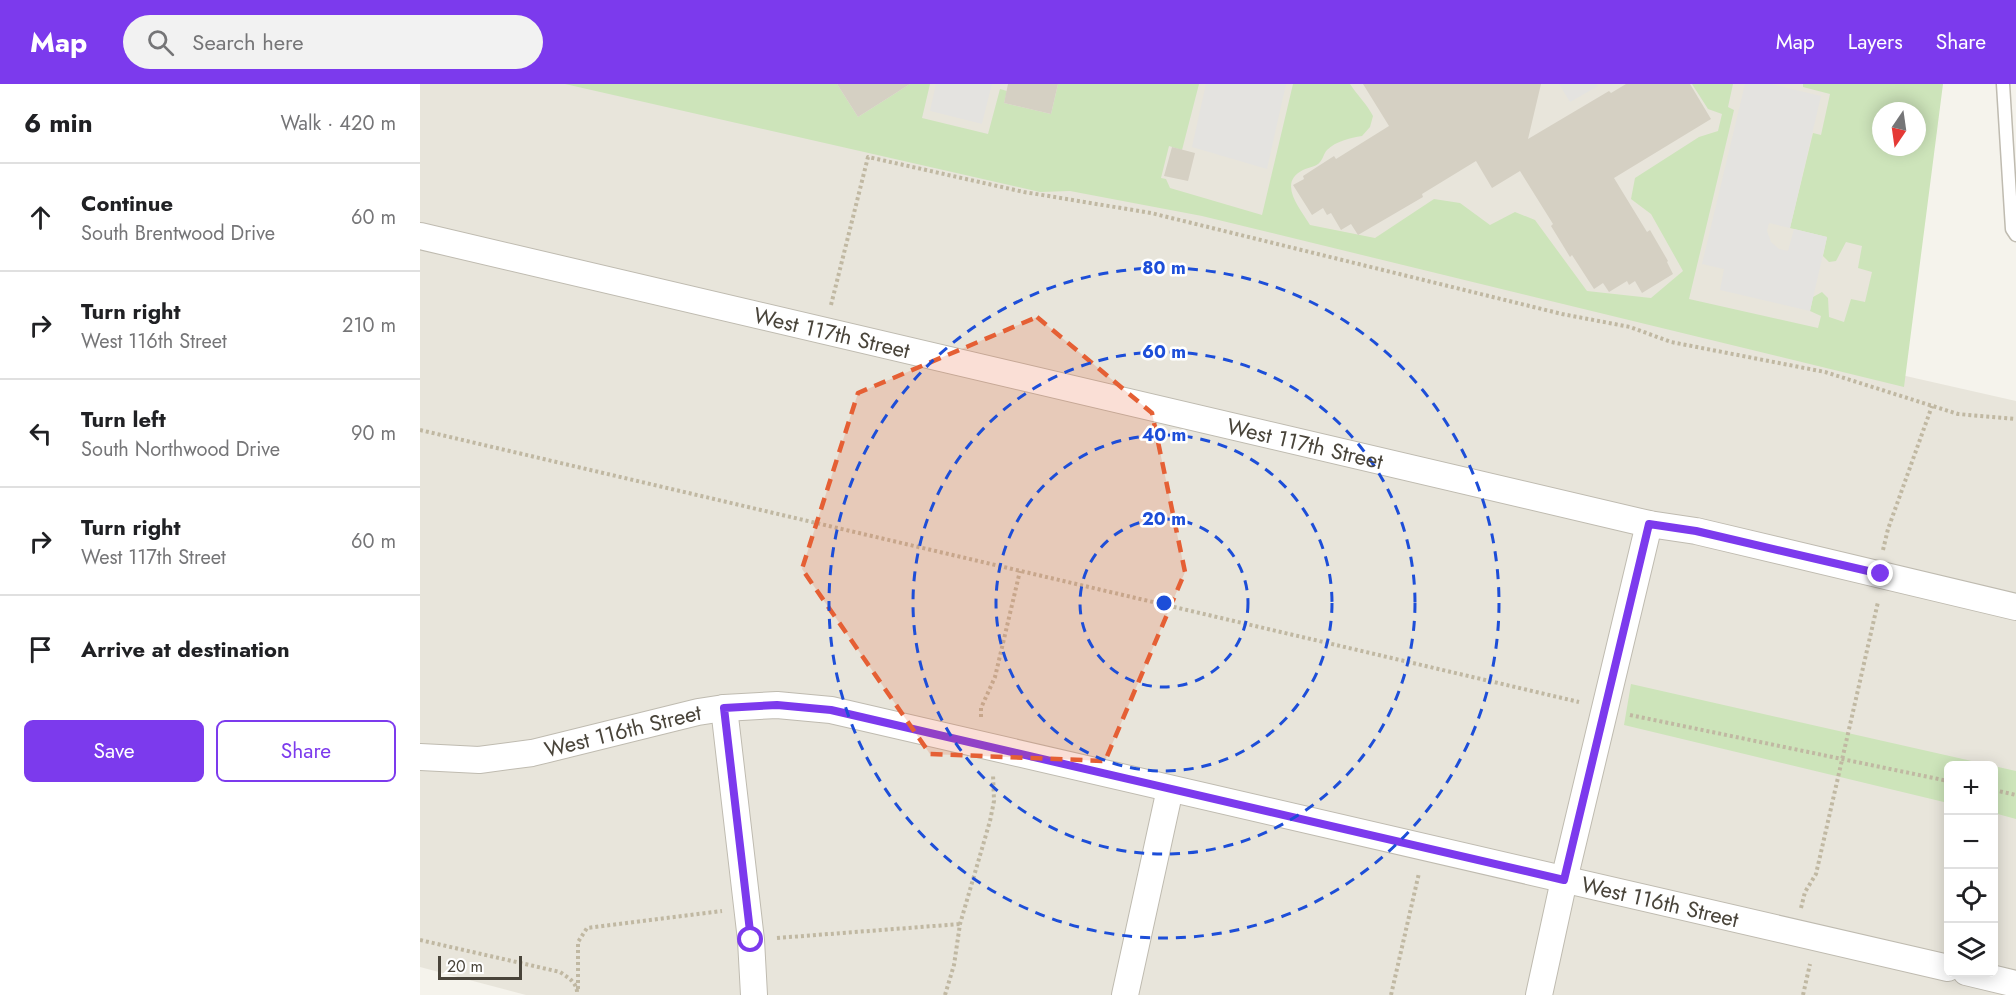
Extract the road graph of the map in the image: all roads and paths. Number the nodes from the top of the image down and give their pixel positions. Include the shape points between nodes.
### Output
1 (2003, 84) edge
2 (2016, 235) edge
3 (420, 236) edge
4 (823, 331) junction
5 (1932, 406) junction
6 (2016, 419) edge
7 (420, 430) edge
8 (1649, 524) junction
9 (1020, 571) junction
10 (1881, 574) junction
11 (2016, 607) edge
12 (724, 708) junction
13 (1605, 708) junction
14 (987, 746) junction
15 (420, 757) edge
16 (1842, 758) junction
17 (1944, 780) edge
18 (1170, 789) junction
19 (1998, 791) edge
20 (2016, 795) edge
21 (1425, 848) junction
22 (1564, 880) junction
23 (1806, 935) junction
24 (420, 940) edge
25 (1944, 967) edge
26 (1987, 977) edge
27 (2016, 984) edge
28 (578, 995) edge
29 (754, 995) edge
30 (945, 995) edge
31 (1125, 995) edge
32 (1390, 995) edge
33 (1539, 995) edge
34 (1803, 995) edge

1 - 2 lane
3 - 4 street, West 117th Street
4 - 5 path via 868,157 1024,192 1151,213 1630,327 1671,342 1825,372
4 - 8 street, West 117th Street
5 - 6 path via 1958,414
5 - 10 path via 1888,529
7 - 9 path
8 - 10 street, West 117th Street via 1696,531
8 - 13 street
9 - 13 path
9 - 14 path via 995,677 981,708 980,727
10 - 11 street, West 117th Street
10 - 16 path via 1880,596
12 - 14 street, West 116th Street via 777,705 831,710
12 - 15 street, West 116th Street via 532,753 479,760
12 - 29 street
13 - 16 path
13 - 22 street
14 - 18 street, West 116th Street
14 - 30 path via 993,765 994,801
16 - 17 path
16 - 23 path via 1816,874 1805,892 1799,917
18 - 21 street, West 116th Street
18 - 31 street
19 - 20 path
21 - 22 street, West 116th Street
21 - 32 path
22 - 23 street, West 116th Street
22 - 33 street
23 - 25 street, West 116th Street
23 - 34 path via 1812,955
24 - 28 path via 560,972 572,980
26 - 27 street

